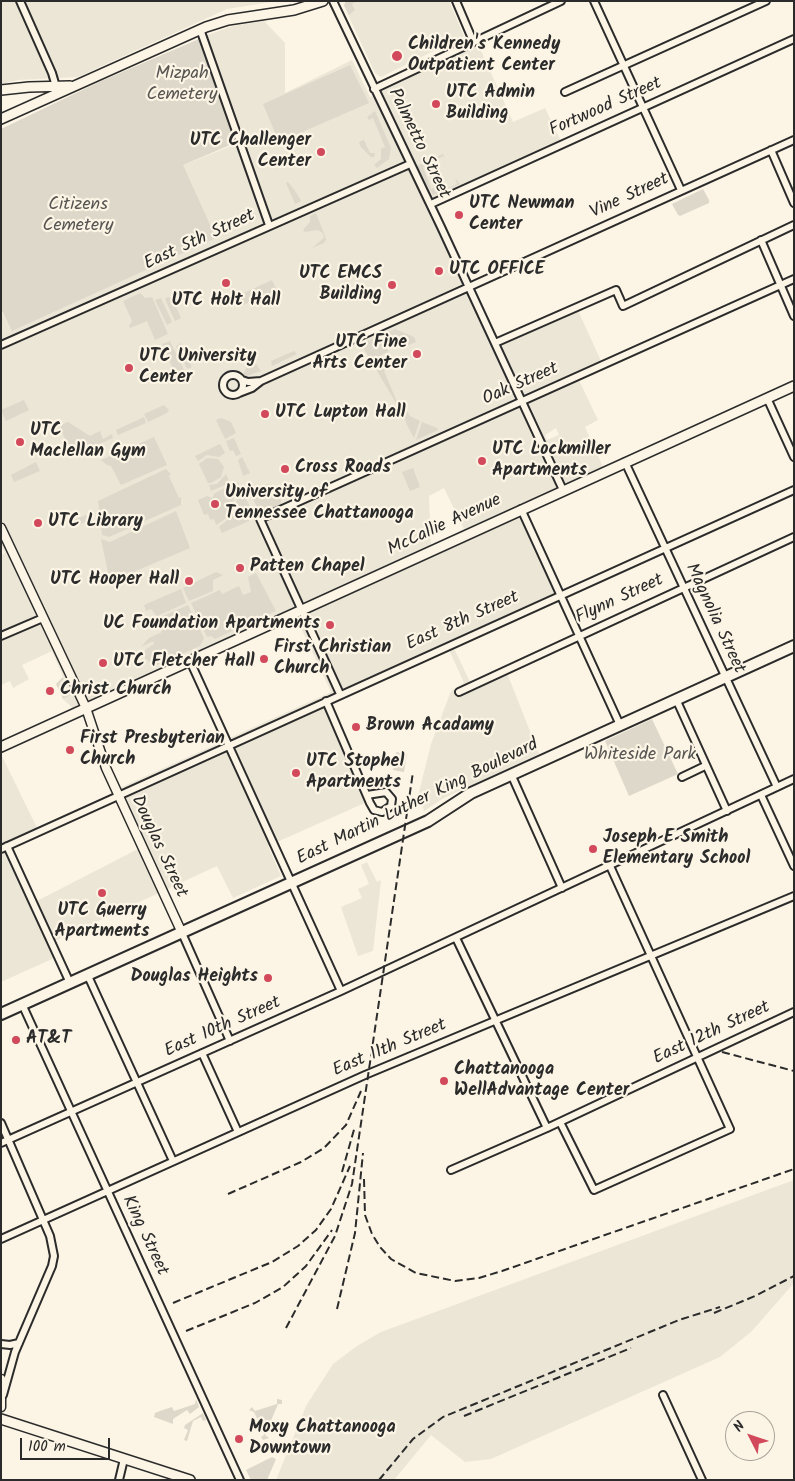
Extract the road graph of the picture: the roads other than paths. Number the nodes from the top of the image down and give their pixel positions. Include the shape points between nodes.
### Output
1 (20, 1) edge
2 (323, 1) edge
3 (333, 1) edge
4 (456, 1) edge
5 (561, 1) edge
6 (594, 1) edge
7 (766, 1) edge
8 (200, 29) junction
9 (794, 39) edge
10 (473, 41) junction
11 (623, 66) junction
12 (374, 89) junction
13 (1, 90) edge
14 (57, 90) junction
15 (565, 92) dead end
16 (643, 107) junction
17 (1, 119) edge
18 (794, 140) edge
19 (771, 150) junction
20 (410, 164) junction
21 (681, 190) junction
22 (794, 203) edge
23 (430, 204) junction
24 (794, 225) edge
25 (269, 226) junction
26 (761, 240) junction
27 (794, 279) edge
28 (780, 286) junction
29 (468, 288) junction
30 (794, 316) edge
31 (495, 343) junction
32 (1, 345) edge
33 (242, 380) junction
34 (261, 381) junction
35 (794, 386) edge
36 (238, 393) junction
37 (767, 398) junction
38 (522, 401) junction
39 (794, 457) edge
40 (625, 462) junction
41 (563, 490) junction
42 (794, 490) edge
43 (522, 509) junction
44 (1, 528) edge
45 (794, 537) edge
46 (665, 549) junction
47 (683, 587) junction
48 (560, 595) junction
49 (301, 610) junction
50 (43, 618) junction
51 (579, 635) junction
52 (1, 636) edge
53 (794, 646) edge
54 (190, 661) junction
55 (725, 676) junction
56 (459, 692) dead end
57 (340, 694) junction
58 (676, 699) junction
59 (326, 700) junction
60 (86, 708) junction
61 (620, 725) junction
62 (230, 744) junction
63 (1, 747) edge
64 (705, 766) junction
65 (512, 774) junction
66 (682, 777) dead end
67 (794, 779) edge
68 (777, 787) junction
69 (118, 794) junction
70 (367, 795) dead end
71 (761, 795) junction
72 (727, 811) junction
73 (4, 847) edge
74 (610, 866) junction
75 (794, 866) edge
76 (292, 883) junction
77 (562, 888) junction
78 (794, 896) edge
79 (182, 933) junction
80 (456, 938) junction
81 (652, 956) junction
82 (88, 976) junction
83 (70, 983) junction
84 (340, 991) junction
85 (22, 1004) junction
86 (794, 1012) edge
87 (1, 1014) edge
88 (494, 1022) junction
89 (230, 1041) junction
90 (202, 1053) junction
91 (697, 1056) junction
92 (137, 1082) junction
93 (72, 1112) junction
94 (560, 1122) junction
95 (1, 1123) edge
96 (547, 1128) junction
97 (238, 1132) junction
98 (9, 1140) junction
99 (1, 1143) edge
100 (173, 1161) junction
101 (451, 1170) dead end
102 (107, 1191) junction
103 (44, 1220) junction
104 (1, 1239) edge
105 (19, 1343) junction
106 (1, 1344) edge
107 (1, 1379) edge
108 (3, 1395) junction
109 (663, 1395) dead end
110 (1, 1407) edge
111 (1, 1419) edge
112 (124, 1458) junction
113 (119, 1480) edge
114 (190, 1480) edge
115 (240, 1480) edge
116 (702, 1480) edge

1 - 14 street
2 - 8 main road via 294,10 228,20
3 - 12 street, Palmetto Street
4 - 10 street
5 - 10 street
6 - 11 street
7 - 11 street
8 - 14 main road
8 - 25 street
9 - 16 street, Fortwood Street
10 - 12 street
11 - 15 street
11 - 16 street
12 - 20 street, Palmetto Street
13 - 14 main road via 29,87
14 - 17 main road
16 - 21 street
16 - 23 street, Fortwood Street
18 - 19 street, Vine Street
19 - 21 street, Vine Street
19 - 22 street
20 - 23 street, Palmetto Street
20 - 25 street, East 5th Street
21 - 29 street, Vine Street
23 - 29 street, Palmetto Street
24 - 26 street
25 - 32 street, East 5th Street
26 - 28 street
26 - 31 street via 623,306 616,290
27 - 28 street, Oak Street
28 - 30 street
28 - 38 street, Oak Street
29 - 31 street, Palmetto Street
29 - 34 street, Vine Street
31 - 38 street, Palmetto Street
33 - 34 street, Vine Street
33 - 36 street via 243,387
33 - 36 street, Vine Street via 230,376 224,384 227,393
34 - 36 street, Vine Street
35 - 37 main road, McCallie Avenue
37 - 39 street
37 - 40 main road, McCallie Avenue
38 - 41 street, Palmetto Street
38 - 49 street, Oak Street via 260,520
40 - 41 main road, McCallie Avenue
40 - 46 street, Magnolia Street
41 - 43 main road, McCallie Avenue
42 - 46 street, East 8th Street
43 - 48 street
43 - 49 main road, McCallie Avenue
44 - 50 street, Douglas Street
45 - 47 street, Flynn Street
46 - 47 street, Magnolia Street
46 - 48 street, East 8th Street
47 - 51 street, Flynn Street
47 - 55 street, Magnolia Street
48 - 51 street
48 - 57 street, East 8th Street
49 - 54 main road, McCallie Avenue
49 - 57 street
50 - 52 street
50 - 60 street, Douglas Street
51 - 56 street, Flynn Street
51 - 61 street
53 - 55 main road, East Martin Luther King Boulevard
54 - 60 main road, McCallie Avenue
54 - 62 street
55 - 58 main road, East Martin Luther King Boulevard
55 - 68 street, Magnolia Street
57 - 59 street, East 8th Street
58 - 61 main road, East Martin Luther King Boulevard
58 - 64 street
59 - 62 street, East 8th Street
59 - 70 street
60 - 63 main road, McCallie Avenue
60 - 69 street, Douglas Street
61 - 65 main road, East Martin Luther King Boulevard
62 - 69 street, East 8th Street
62 - 76 street
64 - 66 street
64 - 72 street
65 - 76 main road, East Martin Luther King Boulevard via 471,793 428,821
65 - 77 street
67 - 68 street
68 - 71 street
69 - 73 street, East 8th Street
69 - 79 street, Douglas Street
71 - 72 street
71 - 75 street
72 - 74 street
73 - 83 street
74 - 77 street, East 10th Street
74 - 81 street
76 - 79 main road, East Martin Luther King Boulevard
76 - 84 street
77 - 80 street, East 10th Street
78 - 81 street, East 11th Street
79 - 82 main road, East Martin Luther King Boulevard
79 - 89 street, Douglas Street
80 - 84 street, East 10th Street
80 - 88 street
81 - 88 street, East 11th Street
81 - 91 street
82 - 83 main road, East Martin Luther King Boulevard
82 - 92 street
83 - 85 main road, East Martin Luther King Boulevard
84 - 89 street, East 10th Street
85 - 87 main road, East Martin Luther King Boulevard
85 - 93 street, King Street
86 - 91 street, East 12th Street
88 - 96 street
88 - 97 street, East 11th Street
89 - 90 street, East 10th Street
90 - 92 street, East 10th Street
90 - 97 street
91 - 94 street, East 12th Street
91 - 94 street via 730,1129 594,1190
92 - 93 street, East 10th Street
92 - 100 street
93 - 98 street, East 10th Street
93 - 102 street, King Street
94 - 96 street, East 12th Street
95 - 98 street
96 - 101 street, East 12th Street
97 - 100 street, East 11th Street
98 - 99 street, East 10th Street
98 - 103 street
100 - 102 street, East 11th Street
102 - 103 street, East 11th Street
102 - 115 street, King Street
103 - 104 street, East 11th Street
103 - 105 street via 53,1246 52,1266
105 - 106 street
105 - 108 street
107 - 108 street
108 - 110 street
109 - 116 street
111 - 112 main road
112 - 113 street
112 - 114 main road

